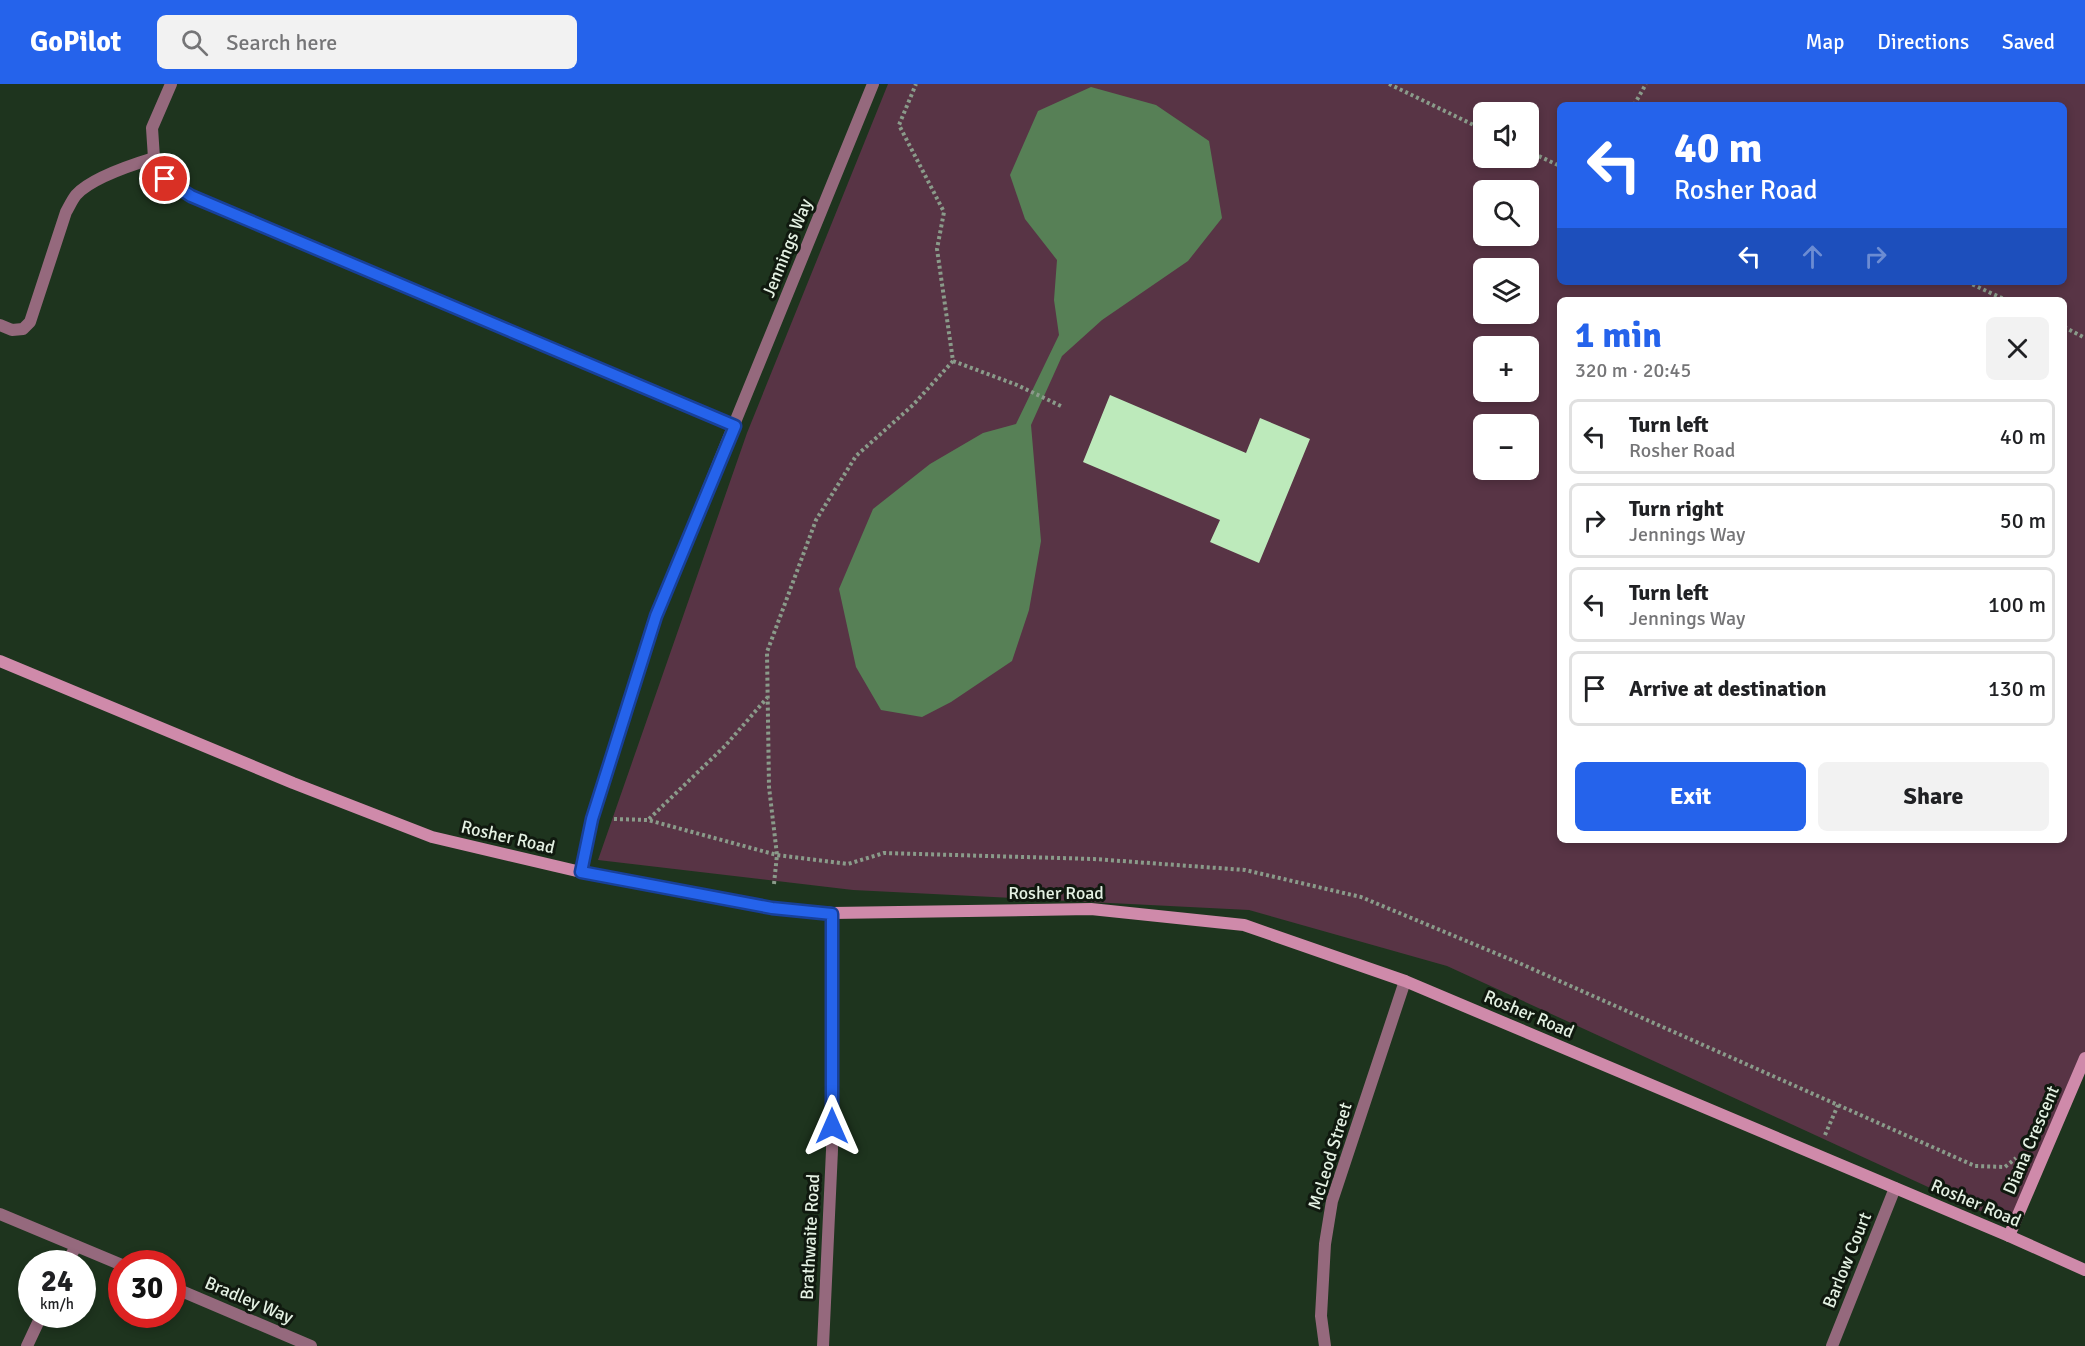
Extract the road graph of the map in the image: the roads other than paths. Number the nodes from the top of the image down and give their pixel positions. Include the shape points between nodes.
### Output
1 (171, 84) edge
2 (873, 84) edge
3 (154, 158) junction
4 (0, 325) edge
5 (735, 426) junction
6 (0, 661) edge
7 (581, 872) junction
8 (832, 914) junction
9 (1405, 981) junction
10 (2085, 1058) edge
11 (1895, 1188) junction
12 (0, 1214) edge
13 (2009, 1236) junction
14 (76, 1246) junction
15 (74, 1250) edge
16 (108, 1259) edge
17 (2085, 1270) edge
18 (186, 1293) edge
19 (35, 1328) edge
20 (27, 1346) edge
21 (311, 1346) edge
22 (823, 1346) edge
23 (1325, 1346) edge
24 (1832, 1346) edge

1 - 3 street via 152,128
2 - 5 street, Jennings Way
3 - 4 street via 127,167 75,196 66,212 30,322 22,329
3 - 5 street via 165,179 191,196
5 - 7 street, Jennings Way via 656,616 592,819
6 - 7 street, Rosher Road via 432,837
7 - 8 street, Rosher Road via 772,908
8 - 9 street, Rosher Road via 1091,909 1244,925
8 - 22 street, Brathwaite Road via 832,1150
9 - 11 street, Rosher Road
9 - 23 street, McLeod Street via 1332,1201 1321,1316
10 - 13 street, Diana Crescent
11 - 13 street, Rosher Road
11 - 24 street, Barlow Court
12 - 14 street
13 - 17 street, Rosher Road
14 - 15 street
14 - 16 street
18 - 21 street, Bradley Way
19 - 20 street

